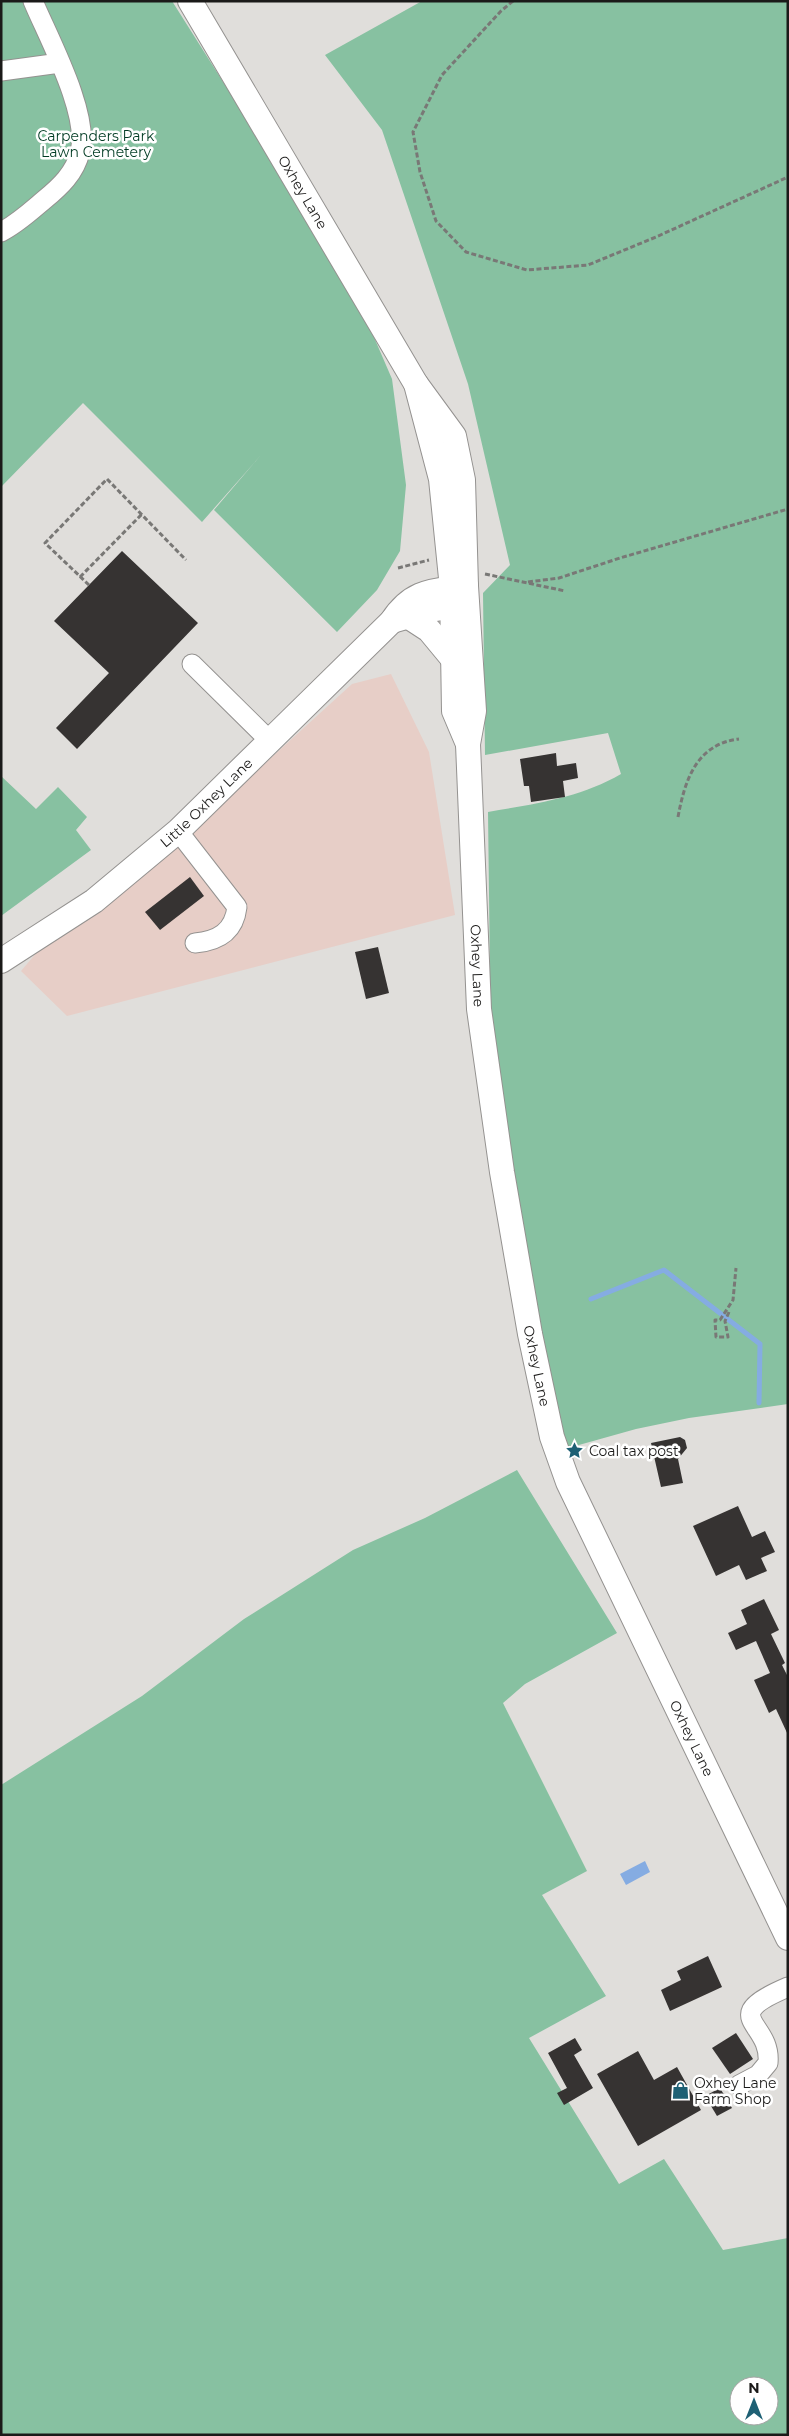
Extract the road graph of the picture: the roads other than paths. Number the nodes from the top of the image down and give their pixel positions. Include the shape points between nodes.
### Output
1 (33, 1) edge
2 (190, 1) edge
3 (60, 63) junction
4 (1, 71) edge
5 (1, 232) edge
6 (463, 591) junction
7 (401, 619) junction
8 (453, 660) junction
9 (192, 664) dead end
10 (270, 741) junction
11 (468, 744) junction
12 (178, 831) junction
13 (195, 944) dead end
14 (1, 961) edge
15 (788, 1938) edge
16 (788, 1987) edge
17 (739, 2085) dead end

1 - 3 lane
2 - 6 main road, Oxhey Lane via 416,384 431,433
3 - 4 lane
3 - 5 lane via 82,124 80,152 65,183
6 - 7 main road
6 - 8 main road, Oxhey Lane
6 - 11 main road, Oxhey Lane via 474,711
7 - 8 main road via 429,630
7 - 10 main road, Little Oxhey Lane
8 - 11 main road, Oxhey Lane via 454,712
9 - 10 lane
10 - 12 main road, Little Oxhey Lane
11 - 15 main road, Oxhey Lane via 479,1010 507,1201 552,1436 568,1482
12 - 13 lane via 237,907 233,926 222,936
12 - 14 main road, Little Oxhey Lane via 94,901
16 - 17 lane via 756,2003 751,2010 751,2020 768,2049 768,2063 758,2075

